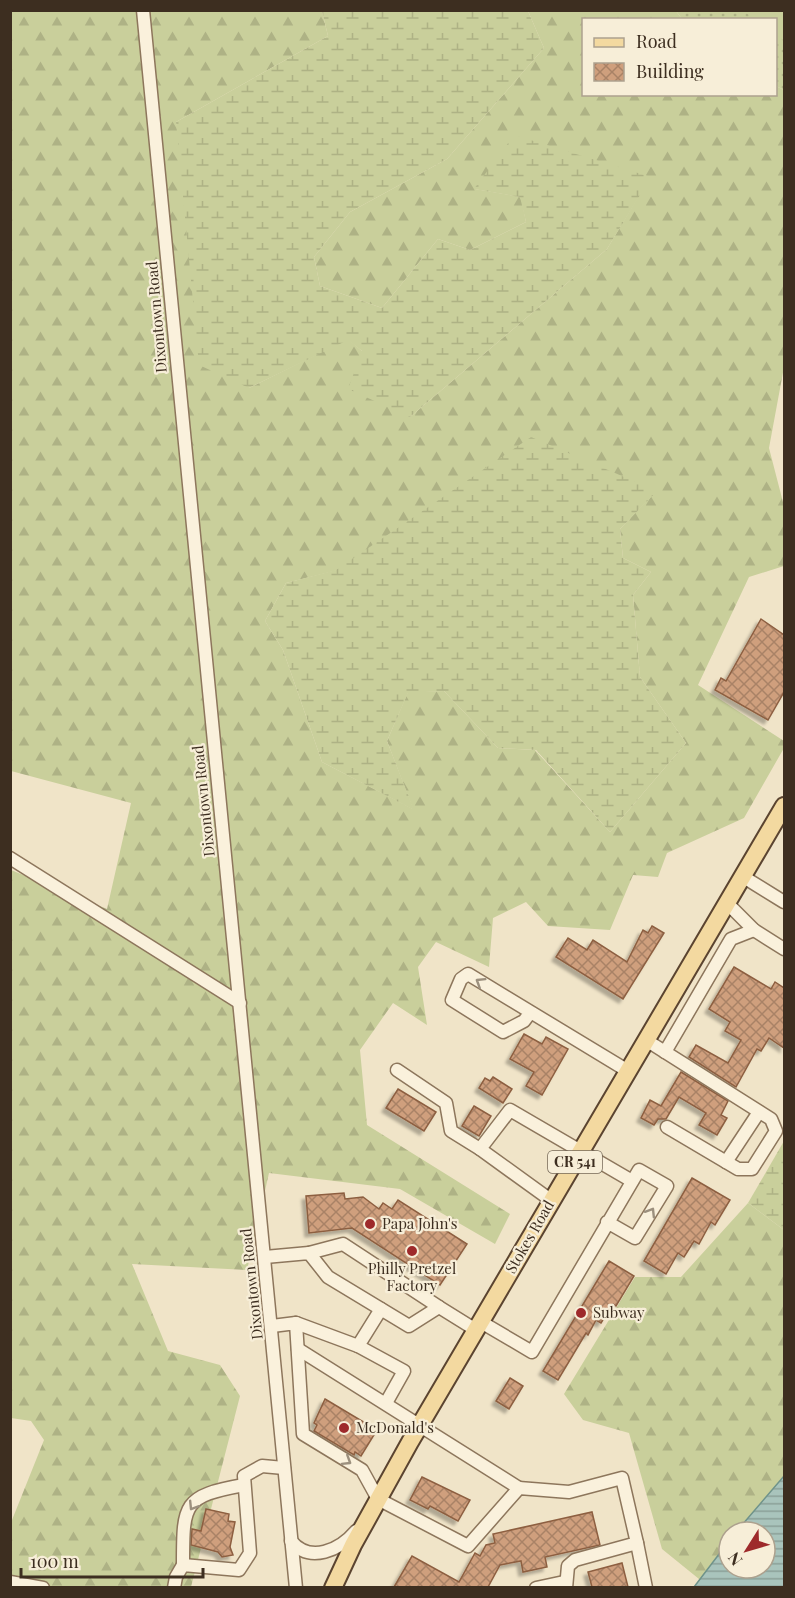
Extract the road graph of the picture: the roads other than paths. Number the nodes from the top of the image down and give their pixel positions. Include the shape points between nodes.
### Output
1 (143, 10) edge
2 (784, 806) edge
3 (10, 858) edge
4 (742, 876) junction
5 (784, 902) edge
6 (727, 903) junction
7 (715, 922) junction
8 (754, 930) junction
9 (730, 939) junction
10 (784, 949) edge
11 (675, 992) junction
12 (240, 1003) junction
13 (693, 1004) junction
14 (530, 1013) junction
15 (646, 1040) junction
16 (664, 1052) junction
17 (397, 1070) dead end
18 (628, 1071) junction
19 (759, 1112) junction
20 (667, 1127) dead end
21 (480, 1149) junction
22 (581, 1151) junction
23 (726, 1162) junction
24 (632, 1180) junction
25 (552, 1201) junction
26 (607, 1222) junction
27 (309, 1253) junction
28 (265, 1257) junction
29 (439, 1307) junction
30 (381, 1309) junction
31 (296, 1323) junction
32 (272, 1326) junction
33 (478, 1326) junction
34 (358, 1346) junction
35 (298, 1349) junction
36 (386, 1403) junction
37 (420, 1424) junction
38 (284, 1468) junction
39 (244, 1485) junction
40 (519, 1488) junction
41 (378, 1499) junction
42 (367, 1518) junction
43 (291, 1541) junction
44 (637, 1543) junction
45 (353, 1545) junction
46 (183, 1565) junction
47 (11, 1583) edge
48 (565, 1585) edge
49 (43, 1587) edge
50 (174, 1587) edge
51 (296, 1587) edge
52 (327, 1587) edge
53 (333, 1587) edge
54 (536, 1587) edge
55 (646, 1587) edge

1 - 12 street, Dixontown Road
2 - 4 main road, Stokes Road / CR 541
3 - 12 street
4 - 5 street
4 - 6 main road, Stokes Road / CR 541
6 - 7 main road, Stokes Road / CR 541
6 - 8 street
7 - 9 street
7 - 11 main road, Stokes Road / CR 541
8 - 9 street
8 - 10 street
9 - 13 street
11 - 13 street
11 - 15 main road, Stokes Road / CR 541
12 - 28 street, Dixontown Road
13 - 16 street
14 -> 14 street via 468,974 461,979 452,1000 503,1032 524,1021
14 - 18 street
15 - 16 street
15 - 18 main road, Stokes Road / CR 541
16 - 19 street
17 - 21 street via 446,1103 451,1131
18 - 22 main road, Stokes Road / CR 541
19 - 23 street
19 - 23 street via 771,1119 776,1131 752,1169 738,1169
20 - 23 street
21 - 22 street via 510,1110
21 - 25 street
22 - 24 street
22 - 25 main road, Stokes Road / CR 541
24 - 26 street
26 -> 24 street via 635,1238 667,1186 639,1170
25 - 33 main road, Stokes Road / CR 541
26 - 33 street via 532,1352
27 - 28 street
27 - 29 street via 343,1245
27 - 30 street via 328,1277
28 - 32 street, Dixontown Road
29 - 30 street via 409,1326
29 - 33 street
30 - 34 street
31 - 32 street
31 - 34 street
31 - 35 street
32 - 38 street, Dixontown Road
33 - 37 main road, Stokes Road / CR 541
34 - 36 street via 404,1371
35 - 36 street
35 -> 41 street via 303,1434 362,1470
36 - 37 street
37 - 40 street
37 - 41 main road, Stokes Road / CR 541
38 - 39 street via 262,1466 244,1476
38 - 43 street, Dixontown Road
39 -> 46 street via 208,1492 189,1506 183,1534
39 - 46 street via 250,1553 239,1570
40 - 41 street via 468,1546
40 - 44 street via 569,1492 622,1478
41 - 42 main road, Stokes Road / CR 541
42 - 43 street via 345,1543 326,1552 301,1550
42 - 45 main road, Stokes Road / CR 541
43 - 51 street, Dixontown Road
44 - 48 street via 575,1560 568,1566
44 - 55 street
45 - 52 main road, Stokes Road / CR 541
45 - 53 main road, Stokes Road / CR 541
46 - 50 street
47 - 49 street
48 - 54 street

